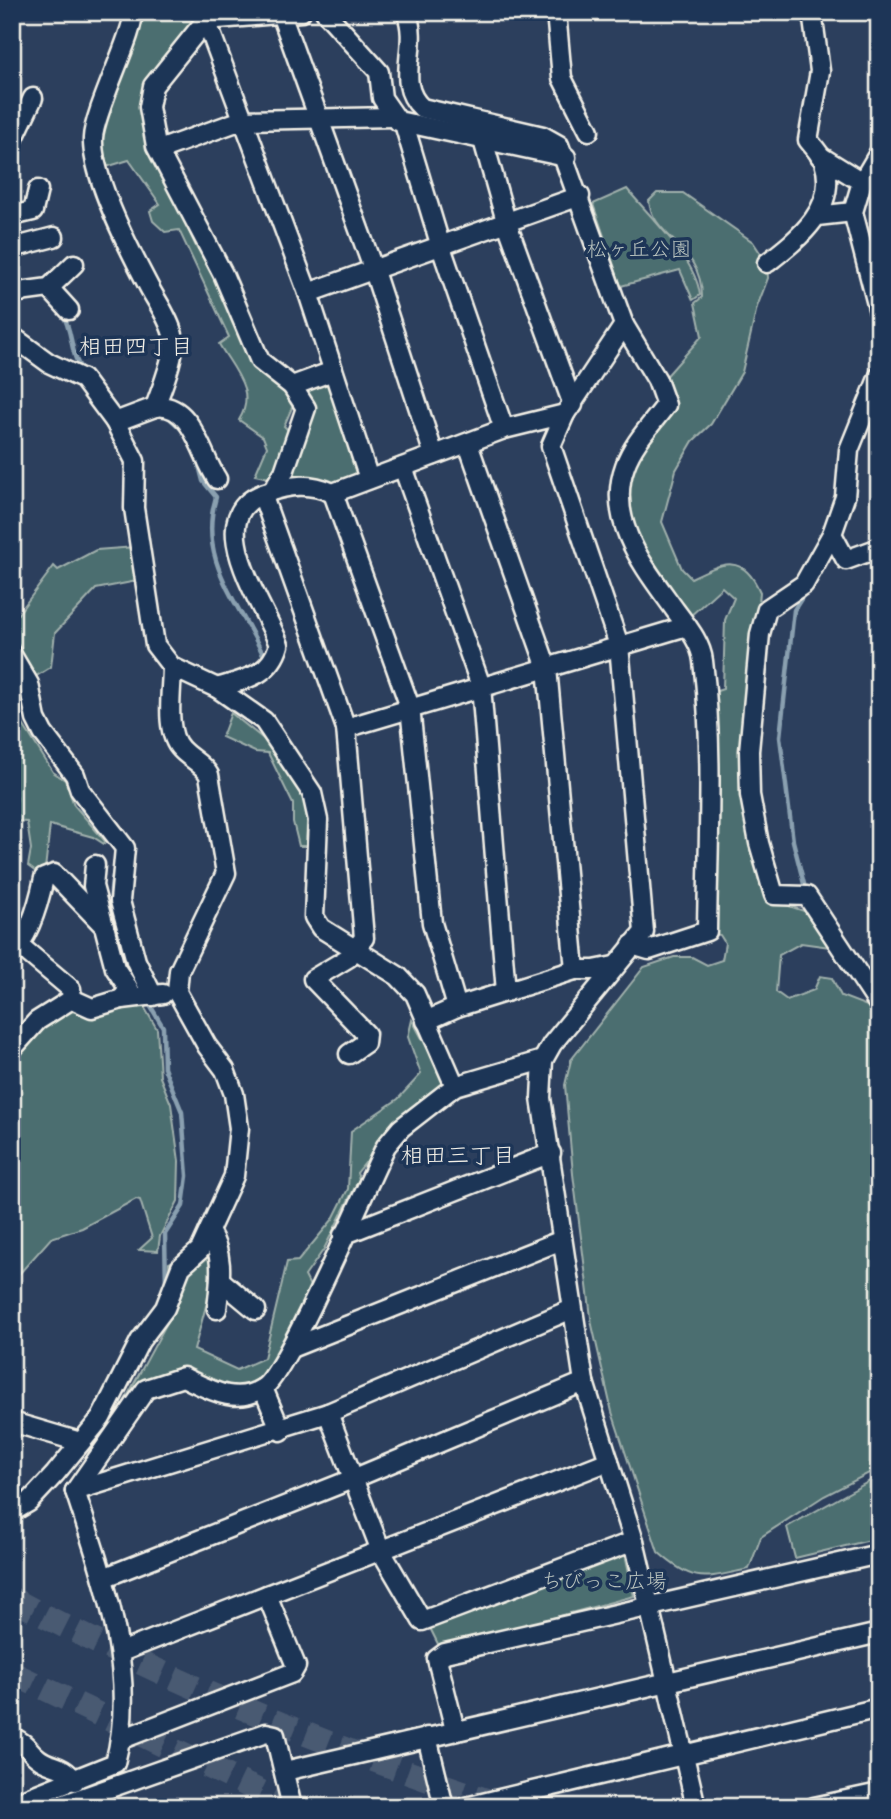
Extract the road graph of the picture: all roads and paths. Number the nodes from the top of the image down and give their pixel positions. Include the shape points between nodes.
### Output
1 (132, 12) edge
2 (300, 12) edge
3 (325, 12) edge
4 (406, 12) edge
5 (556, 12) edge
6 (812, 12) edge
7 (281, 14) edge
8 (206, 20) junction
9 (33, 98) dead end
10 (242, 120) junction
11 (319, 121) junction
12 (399, 121) junction
13 (589, 131) dead end
14 (483, 140) junction
15 (12, 142) edge
16 (159, 150) junction
17 (879, 153) edge
18 (820, 156) junction
19 (566, 157) junction
20 (862, 182) junction
21 (38, 190) dead end
22 (580, 196) junction
23 (853, 212) junction
24 (12, 216) edge
25 (817, 216) junction
26 (506, 221) junction
27 (54, 237) dead end
28 (441, 247) junction
29 (12, 248) edge
30 (766, 263) dead end
31 (74, 264) dead end
32 (374, 271) junction
33 (49, 288) junction
34 (12, 293) edge
35 (309, 293) junction
36 (69, 310) dead end
37 (879, 312) edge
38 (624, 325) junction
39 (12, 336) edge
40 (333, 371) junction
41 (879, 376) edge
42 (292, 386) junction
43 (155, 407) junction
44 (569, 410) junction
45 (536, 420) junction
46 (115, 422) junction
47 (504, 429) junction
48 (468, 444) junction
49 (551, 446) junction
50 (434, 455) junction
51 (403, 467) junction
52 (217, 479) dead end
53 (369, 479) junction
54 (267, 493) junction
55 (333, 493) junction
56 (832, 534) junction
57 (879, 548) edge
58 (687, 626) junction
59 (619, 645) junction
60 (12, 655) edge
61 (172, 667) junction
62 (547, 668) junction
63 (481, 686) junction
64 (217, 688) junction
65 (410, 707) junction
66 (346, 728) junction
67 (95, 865) dead end
68 (104, 926) junction
69 (632, 945) junction
70 (16, 949) edge
71 (356, 949) junction
72 (614, 966) junction
73 (575, 970) junction
74 (177, 992) junction
75 (506, 992) junction
76 (153, 996) junction
77 (72, 999) junction
78 (122, 999) junction
79 (879, 1005) edge
80 (457, 1007) junction
81 (426, 1021) junction
82 (14, 1043) edge
83 (349, 1054) dead end
84 (543, 1060) junction
85 (455, 1086) junction
86 (551, 1153) junction
87 (209, 1231) junction
88 (343, 1235) junction
89 (562, 1240) junction
90 (220, 1280) junction
91 (217, 1309) dead end
92 (572, 1309) junction
93 (256, 1310) dead end
94 (291, 1348) junction
95 (584, 1382) junction
96 (263, 1388) junction
97 (328, 1413) junction
98 (12, 1422) edge
99 (281, 1431) junction
100 (80, 1442) junction
101 (608, 1461) junction
102 (355, 1478) junction
103 (75, 1491) junction
104 (12, 1512) edge
105 (634, 1541) junction
106 (382, 1551) junction
107 (879, 1554) edge
108 (103, 1578) junction
109 (267, 1595) junction
110 (649, 1606) junction
111 (879, 1633) edge
112 (121, 1652) junction
113 (667, 1683) junction
114 (879, 1707) edge
115 (455, 1730) junction
116 (12, 1737) edge
117 (427, 1737) junction
118 (122, 1739) junction
119 (684, 1755) junction
120 (285, 1771) junction
121 (75, 1781) junction
122 (879, 1793) edge
123 (12, 1804) edge
124 (287, 1805) edge
125 (56, 1807) edge
126 (444, 1807) edge
127 (466, 1807) edge
128 (696, 1807) edge
129 (814, 1807) edge

1 - 43 street via 133,28 111,74 93,139 110,202 174,337
2 - 7 street
3 - 12 street via 379,72 380,92
4 - 19 street via 413,43 407,82 414,101 422,108 543,136 559,145
5 - 13 street via 562,78
6 - 18 street via 820,71 808,140
7 - 8 street
7 - 11 street
8 - 10 street
8 - 16 street via 153,86 149,107
9 - 15 street
10 - 11 street
10 - 16 street
10 - 35 street
11 - 12 street
11 - 32 street
12 - 14 street
12 - 28 street
14 - 19 street
14 - 26 street
16 - 42 street via 223,274 260,361
17 - 20 street
18 - 20 street
18 - 25 street via 826,193
19 - 22 street
20 - 23 street
21 - 24 street via 33,211
22 - 26 street
22 - 38 street
23 - 25 street
23 - 37 street
25 - 30 street via 793,243
26 - 28 street
26 - 44 street
27 - 29 street
28 - 32 street
28 - 47 street
31 - 33 street
32 - 35 street
32 - 50 street
33 - 34 street
33 - 36 street
35 - 40 street
38 - 44 street
38 - 58 street via 657,380 666,405 624,468 623,518 638,557
39 - 46 street via 49,363 83,379
40 - 42 street
40 - 53 street
41 - 56 street via 849,450 845,497
42 - 54 street via 306,408 284,472
43 - 46 street
43 - 52 street via 176,409 196,433
44 - 45 street
44 - 49 street
45 - 47 street
45 - 49 street
46 - 61 street via 135,461 134,508 150,624 155,645
47 - 48 street
48 - 50 street
48 - 62 street
49 - 59 street
50 - 51 street
51 - 53 street
51 - 63 street
53 - 55 street
54 - 55 street via 295,484
54 - 64 street via 242,506 235,539 240,563 279,645 274,661 265,669
54 - 66 street
55 - 65 street
56 - 57 street via 846,560
56 - 79 street via 804,584 767,610 752,709 750,795 774,895 807,895
58 - 59 street
58 - 69 street via 703,659 709,791 707,931 649,950
59 - 62 street
59 - 69 street via 643,932
60 - 76 street via 29,684 43,733 125,848 120,901 136,961
61 - 64 street
61 - 74 street via 172,735 209,775 226,873 179,971
62 - 63 street
62 - 73 street
63 - 65 street
63 - 75 street
64 - 71 street via 264,721 312,793 318,820 314,917 321,928
65 - 66 street
65 - 80 street via 432,923
66 - 71 street via 364,938
67 - 68 street via 93,886
68 - 70 street via 54,874 44,878
68 - 78 street via 115,968 129,989
69 - 72 street
70 - 77 street via 71,989
71 - 81 street via 398,976 415,994
71 - 83 street via 313,979 366,1034 365,1043
72 - 73 street
72 - 84 street
73 - 75 street
74 - 76 street
74 - 87 street via 225,1070 236,1109 238,1147 233,1176
75 - 80 street
76 - 78 street
77 - 78 street via 92,1008
77 - 82 street via 37,1021
80 - 81 street
81 - 85 street
84 - 85 street
84 - 86 street via 541,1098
85 - 88 street via 401,1128 386,1146
86 - 88 street
86 - 89 street
87 - 90 street via 219,1247
87 - 100 street via 200,1250 181,1267 165,1308 140,1341 101,1418
88 - 94 street
89 - 92 street
89 - 94 street
90 - 91 street
90 - 93 street
92 - 95 street
92 - 97 street
94 - 96 street
95 - 101 street
95 - 102 street
96 - 99 street
96 - 103 street via 230,1398 183,1377 145,1389
97 - 99 street
97 - 102 street
98 - 100 street
99 - 103 street
100 - 104 street via 29,1502
101 - 105 street
101 - 106 street
102 - 106 street
102 - 108 street
103 - 108 street
105 - 106 street via 422,1621
105 - 110 street
106 - 109 street
107 - 110 street
108 - 112 street
109 - 112 street
109 - 118 street via 296,1666 292,1673
110 - 113 street
110 - 115 street via 444,1653 437,1659
111 - 113 street
112 - 118 street
113 - 115 street
113 - 119 street
114 - 119 street
115 - 117 street
116 - 121 street via 29,1745 38,1758 65,1768
117 - 120 street
117 - 126 street
118 - 121 street via 115,1763
119 - 127 street
119 - 128 street
120 - 124 street
120 - 125 street via 275,1735 266,1733
121 - 123 street
122 - 129 street

